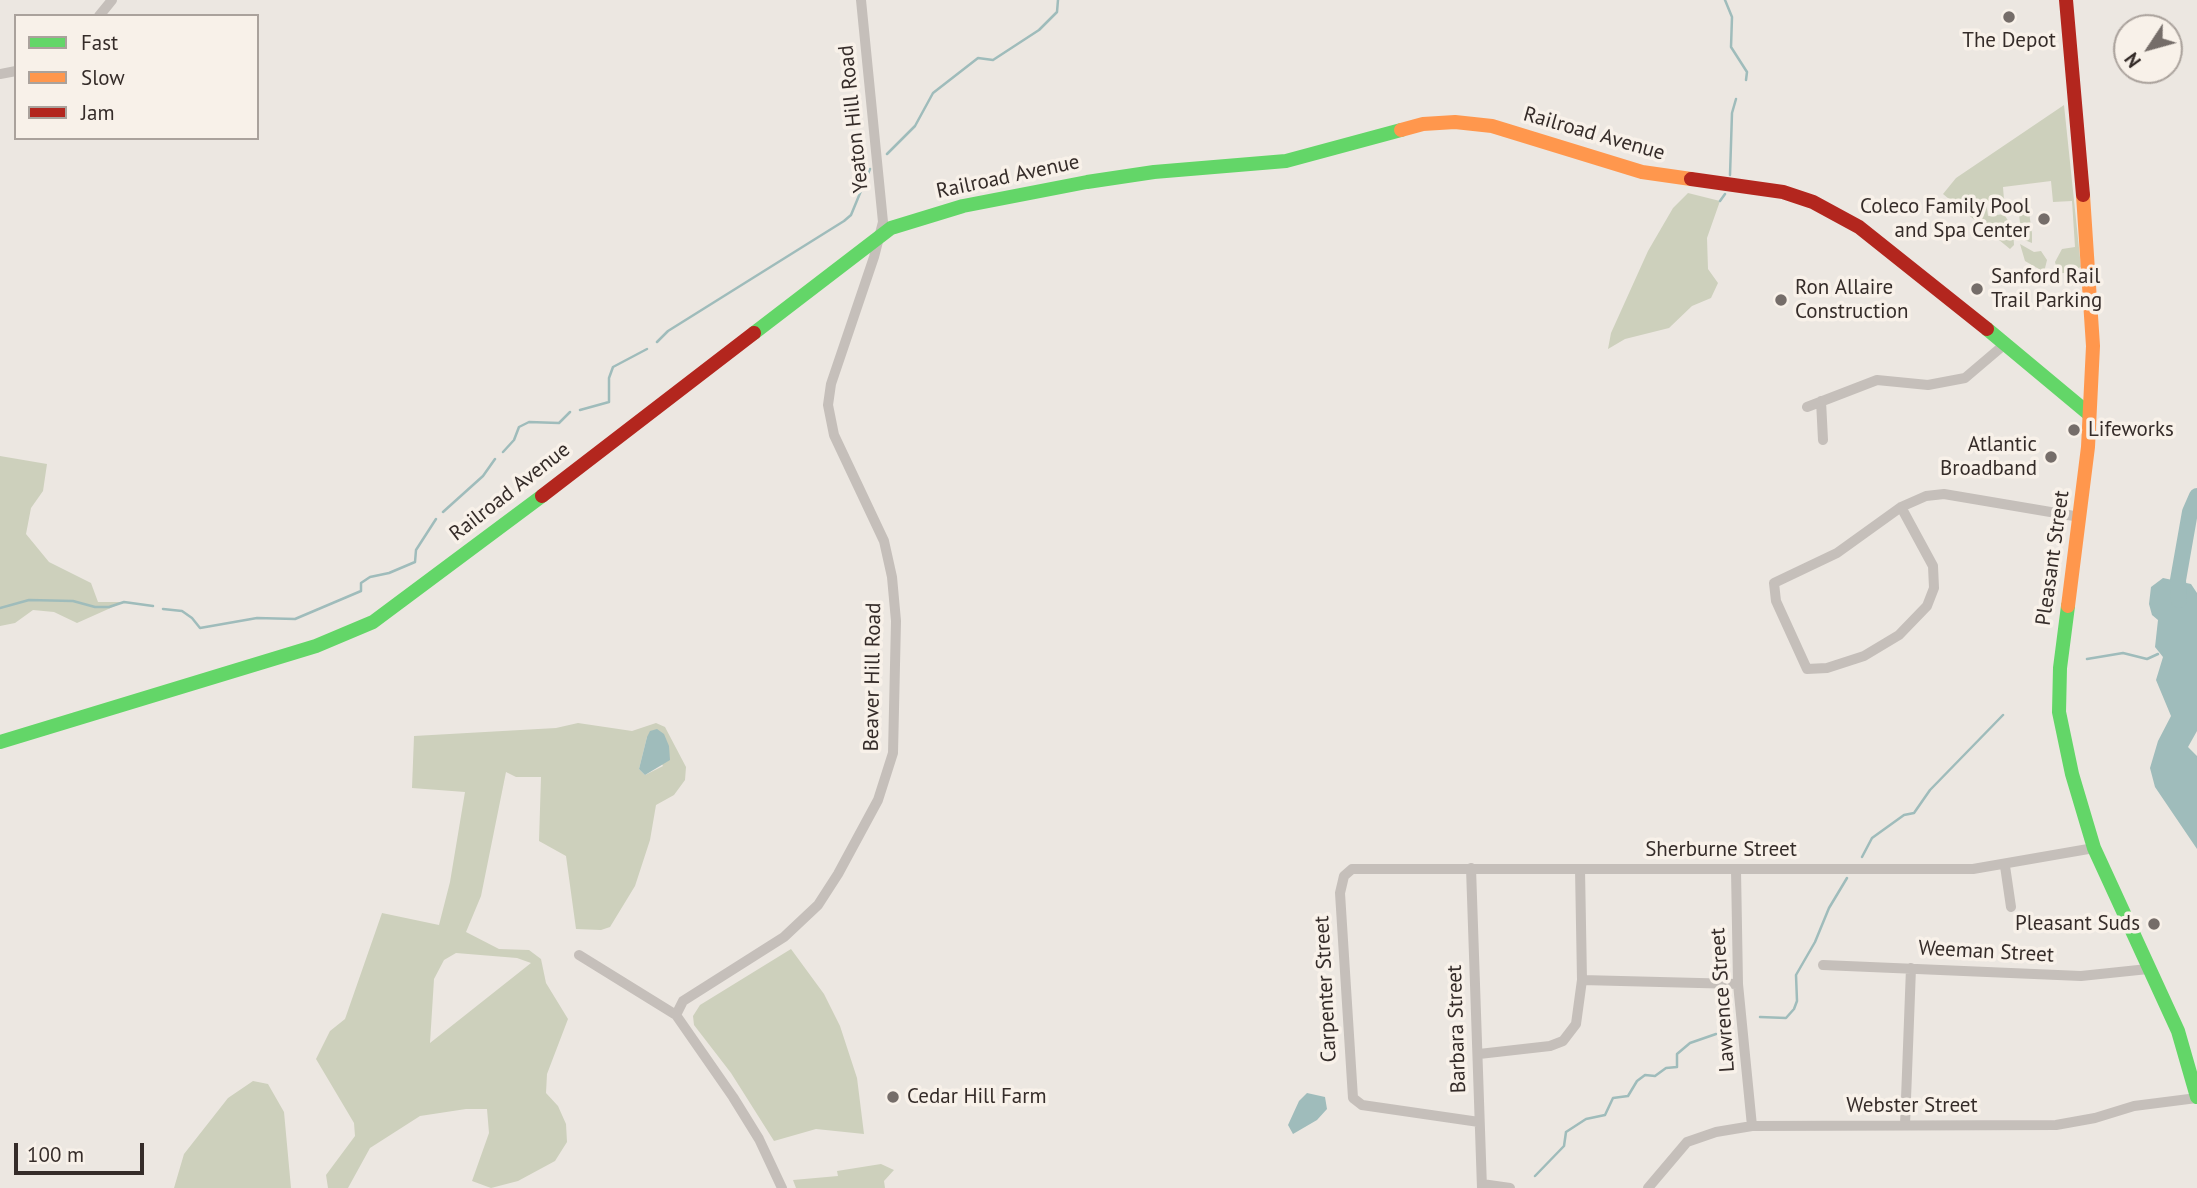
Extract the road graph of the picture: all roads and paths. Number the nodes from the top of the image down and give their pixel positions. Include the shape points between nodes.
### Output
1 (112, 0) edge
2 (861, 0) edge
3 (2066, 0) edge
4 (101, 14) edge
5 (881, 234) junction
6 (2005, 344) junction
7 (1821, 401) junction
8 (1807, 407) dead end
9 (2089, 414) junction
10 (1823, 440) dead end
11 (1901, 507) junction
12 (2080, 517) junction
13 (0, 742) edge
14 (2094, 848) junction
15 (2005, 866) junction
16 (1471, 869) junction
17 (1580, 869) junction
18 (1735, 870) junction
19 (1347, 873) joint
20 (2011, 907) dead end
21 (579, 955) dead end
22 (1823, 965) dead end
23 (1911, 968) junction
24 (2148, 968) junction
25 (1582, 979) junction
26 (1738, 984) junction
27 (676, 1015) junction
28 (1479, 1054) junction
29 (2197, 1097) edge
30 (1479, 1122) junction
31 (1905, 1125) junction
32 (1752, 1126) junction
33 (1482, 1186) edge
34 (782, 1188) edge
35 (1510, 1188) edge
36 (1648, 1188) edge

1 - 4 street
2 - 5 street, Yeaton Hill Road via 883,209
3 - 9 street, Pleasant Street via 2091,282
5 - 6 street, Railroad Avenue via 962,206 1075,184 1286,161 1409,127 1469,123 1642,172 1783,192 1813,202 1881,243
5 - 13 street, Railroad Avenue via 428,584 373,621 316,646
5 - 27 street, Beaver Hill Road via 828,405 834,435 881,532 892,577 896,706 890,771 838,874 809,915 773,944 697,990 679,1005
6 - 7 street via 1965,378 1928,385 1877,380
6 - 9 street, Railroad Avenue
7 - 8 street
7 - 10 street
9 - 12 street, Pleasant Street
11 - 11 street via 1933,566 1934,588 1927,606 1882,647 1845,664 1810,670 1801,659 1773,585 1778,578 1837,553
11 - 12 street via 1944,494
12 - 14 street, Pleasant Street via 2058,695 2072,774
14 - 15 street, Sherburne Street
14 - 24 street, Pleasant Street
15 - 18 street, Sherburne Street
15 - 20 street
16 - 17 street, Sherburne Street
16 - 19 street, Sherburne Street via 1356,868
16 - 28 street, Barbara Street
17 - 18 street, Sherburne Street
17 - 25 street
18 - 26 street, Lawrence Street
19 - 30 street, Carpenter Street via 1340,893 1351,1092 1357,1102
21 - 27 street
22 - 23 street, Weeman Street
23 - 24 street, Weeman Street via 2081,976
23 - 31 street
24 - 29 street, Pleasant Street via 2178,1031
25 - 26 street
25 - 28 street via 1576,1024 1563,1041
26 - 32 street, Lawrence Street
27 - 34 street via 738,1105
28 - 30 street, Barbara Street
29 - 31 street, Webster Street via 2056,1125
30 - 33 street, Barbara Street
31 - 32 street, Webster Street
32 - 36 street, Webster Street via 1687,1142
33 - 35 street

